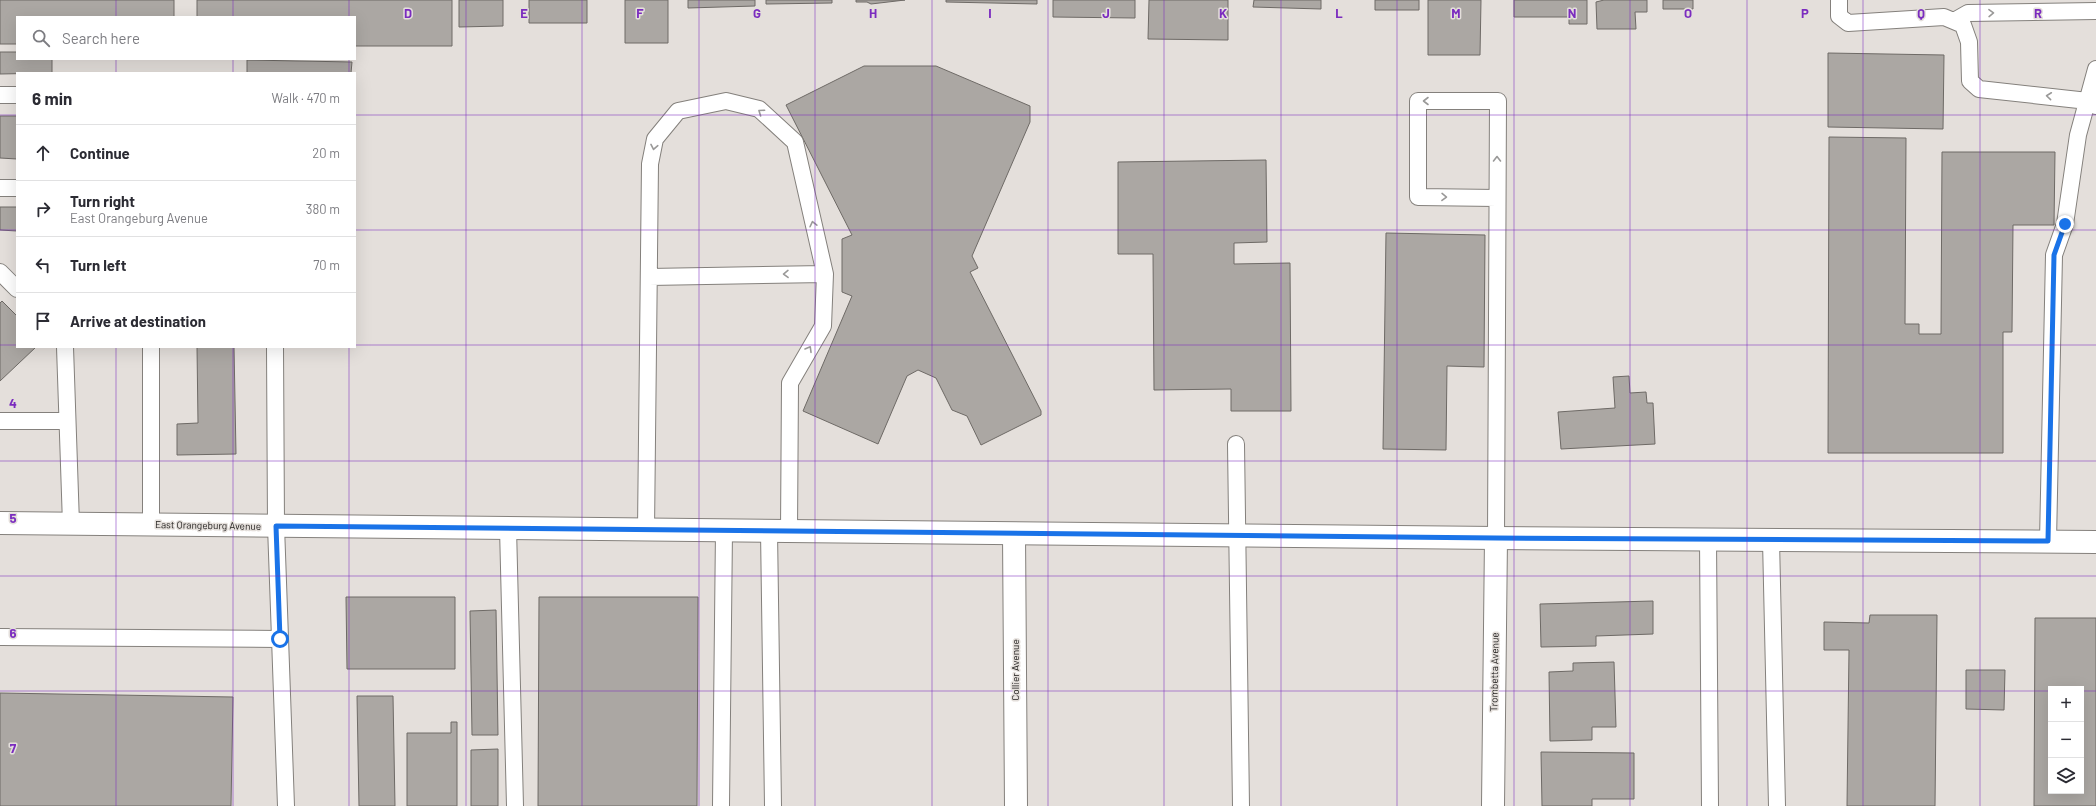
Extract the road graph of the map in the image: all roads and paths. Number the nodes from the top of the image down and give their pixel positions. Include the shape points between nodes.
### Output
1 (1839, 0) edge
2 (2096, 11) edge
3 (1954, 21) junction
4 (2096, 69) edge
5 (0, 95) edge
6 (16, 95) edge
7 (2092, 103) edge
8 (0, 188) edge
9 (16, 188) edge
10 (1497, 198) junction
11 (0, 272) edge
12 (824, 274) junction
13 (649, 277) junction
14 (16, 287) edge
15 (65, 348) edge
16 (151, 348) edge
17 (275, 348) edge
18 (0, 421) edge
19 (67, 421) junction
20 (1236, 444) dead end
21 (0, 523) edge
22 (71, 524) junction
23 (150, 524) junction
24 (276, 526) junction
25 (508, 528) junction
26 (646, 530) junction
27 (724, 530) junction
28 (779, 531) junction
29 (1014, 534) junction
30 (1238, 536) junction
31 (1496, 538) junction
32 (1708, 539) junction
33 (1771, 540) junction
34 (2048, 541) junction
35 (2096, 542) edge
36 (0, 637) edge
37 (280, 639) junction
38 (286, 806) edge
39 (515, 806) edge
40 (721, 806) edge
41 (773, 806) edge
42 (1016, 806) edge
43 (1241, 806) edge
44 (1493, 806) edge
45 (1710, 806) edge
46 (1778, 806) edge

1 - 3 lane via 1839,16 1848,23 1944,17
3 -> 2 lane via 1968,13
7 -> 3 lane via 1979,89 1970,81 1969,42 1963,25
4 - 7 lane
5 - 6 lane
7 - 34 lane via 2078,135 2065,224 2054,255
8 - 9 lane
10 -> 10 lane via 1498,101 1418,101 1418,197
10 - 31 lane
11 - 14 lane
12 -> 13 lane
12 -> 13 lane via 795,142 759,109 726,101 678,111 655,139 650,164
28 -> 12 lane via 790,383 823,326
13 - 26 lane
15 - 19 lane
16 - 23 lane
17 - 24 lane
18 - 19 lane
19 - 22 lane
20 - 30 lane
21 - 22 street, East Orangeburg Avenue
22 - 23 street, East Orangeburg Avenue
23 - 24 street, East Orangeburg Avenue
24 - 25 street, East Orangeburg Avenue
24 - 37 lane
25 - 26 street, East Orangeburg Avenue
25 - 39 lane
26 - 27 street, East Orangeburg Avenue
27 - 28 street, East Orangeburg Avenue
27 - 40 lane
28 - 29 street, East Orangeburg Avenue
28 - 41 lane
29 - 30 street, East Orangeburg Avenue
29 - 42 street, Collier Avenue
30 - 31 street, East Orangeburg Avenue
30 - 43 lane
31 - 32 street, East Orangeburg Avenue
31 - 44 street, Trombetta Avenue
32 - 33 street, East Orangeburg Avenue
32 - 45 lane
33 - 34 street, East Orangeburg Avenue
33 - 46 lane
34 - 35 street, East Orangeburg Avenue
36 - 37 lane
37 - 38 lane

